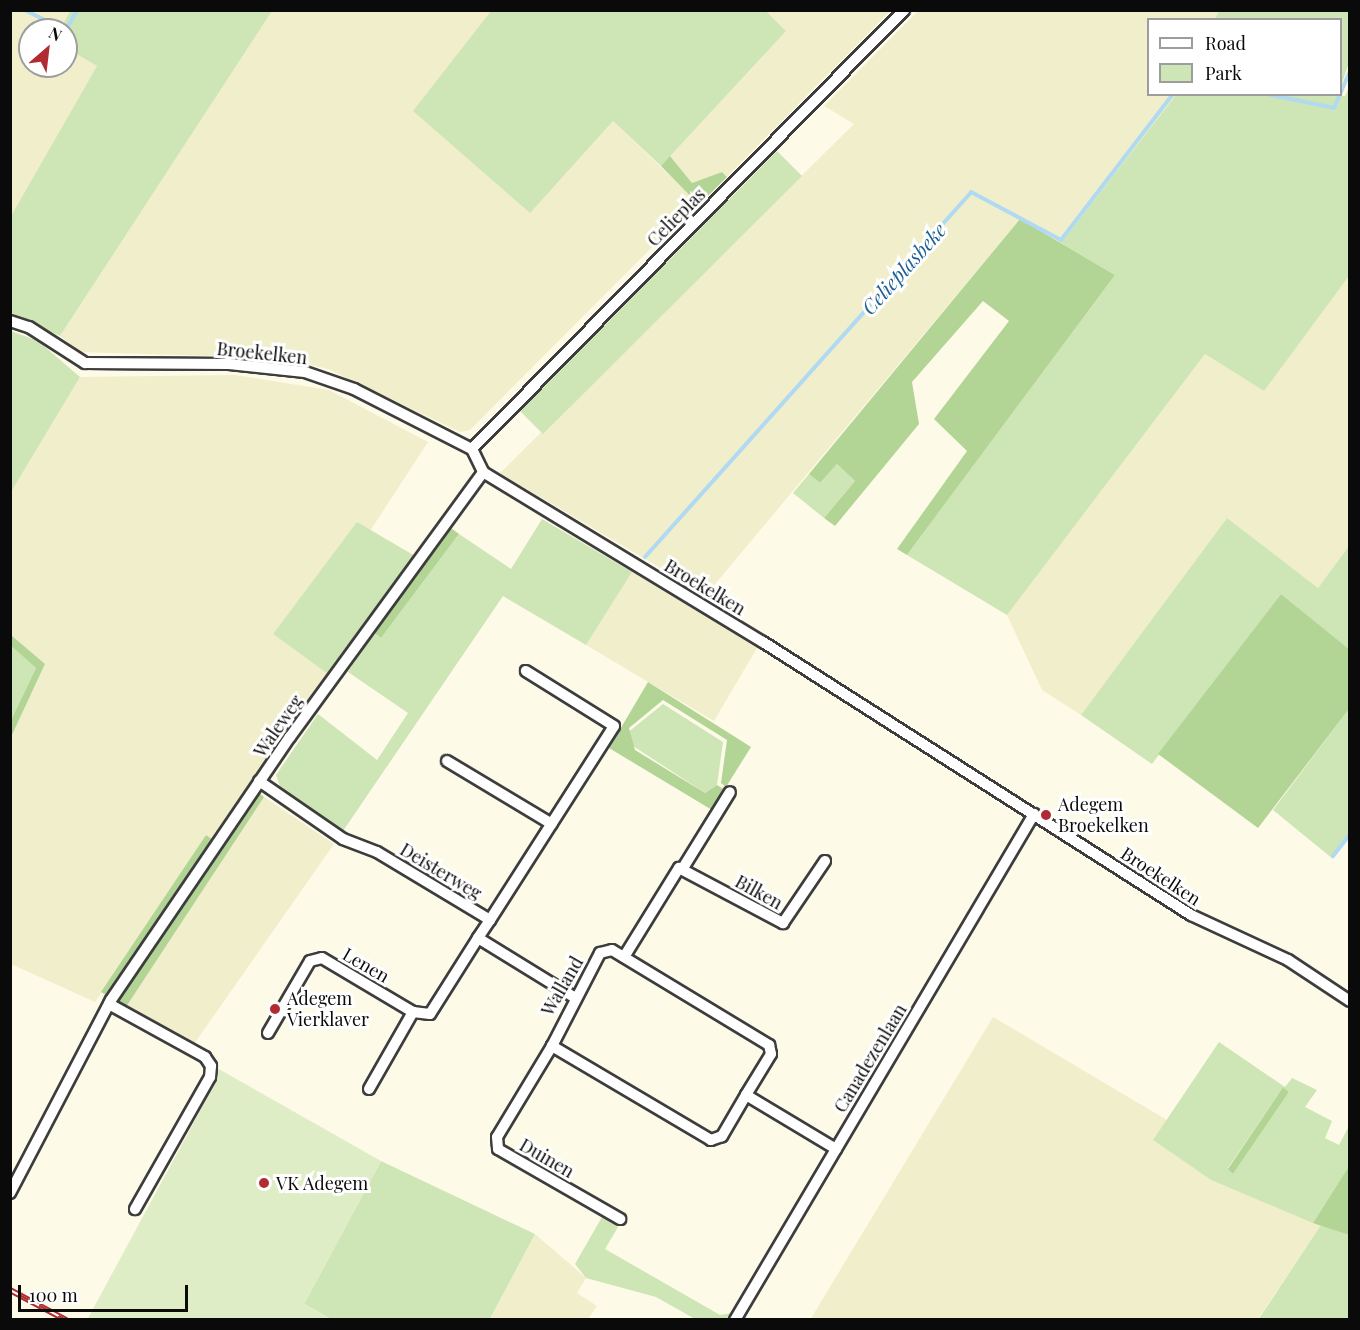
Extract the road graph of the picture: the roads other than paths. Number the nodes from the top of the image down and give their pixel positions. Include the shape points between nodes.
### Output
1 (904, 10) edge
2 (10, 321) edge
3 (472, 449) junction
4 (483, 472) junction
5 (526, 671) dead end
6 (447, 761) dead end
7 (259, 782) junction
8 (730, 792) dead end
9 (1034, 814) junction
10 (552, 824) junction
11 (825, 861) dead end
12 (683, 868) junction
13 (490, 921) junction
14 (478, 938) junction
15 (624, 957) junction
16 (574, 997) junction
17 (1350, 1001) edge
18 (109, 1004) junction
19 (413, 1011) junction
20 (268, 1033) dead end
21 (552, 1046) junction
22 (369, 1089) dead end
23 (746, 1095) junction
24 (836, 1149) junction
25 (10, 1193) edge
26 (135, 1209) dead end
27 (620, 1219) dead end
28 (735, 1320) edge

1 - 3 street, Celieplas
2 - 3 street, Broekelken via 29,327 85,363 229,364 305,372 354,389
3 - 4 street
4 - 7 street, Waleweg
4 - 9 street, Broekelken
5 - 10 street via 614,726
6 - 10 street
7 - 13 street, Deisterweg via 343,839 377,852
7 - 18 street, Waleweg
8 - 12 street
9 - 17 street, Broekelken via 1191,915 1288,960
9 - 24 street, Canadezenlaan
10 - 13 street
11 - 12 street, Bilken via 783,923
12 - 15 street via 675,871
13 - 14 street, Deisterweg
14 - 16 street
14 - 19 street via 430,1014
15 - 16 street, Walland via 612,950 600,953
15 - 23 street, Walland via 769,1045 771,1054
16 - 21 street, Walland
18 - 25 street, Waleweg
18 - 26 street via 205,1057 211,1066 210,1077
19 - 20 street, Lenen via 322,958 310,961
19 - 22 street
21 - 23 street, Walland via 711,1140 722,1136
21 - 27 street, Duinen via 497,1137 498,1149
23 - 24 street
24 - 28 street, Canadezenlaan

